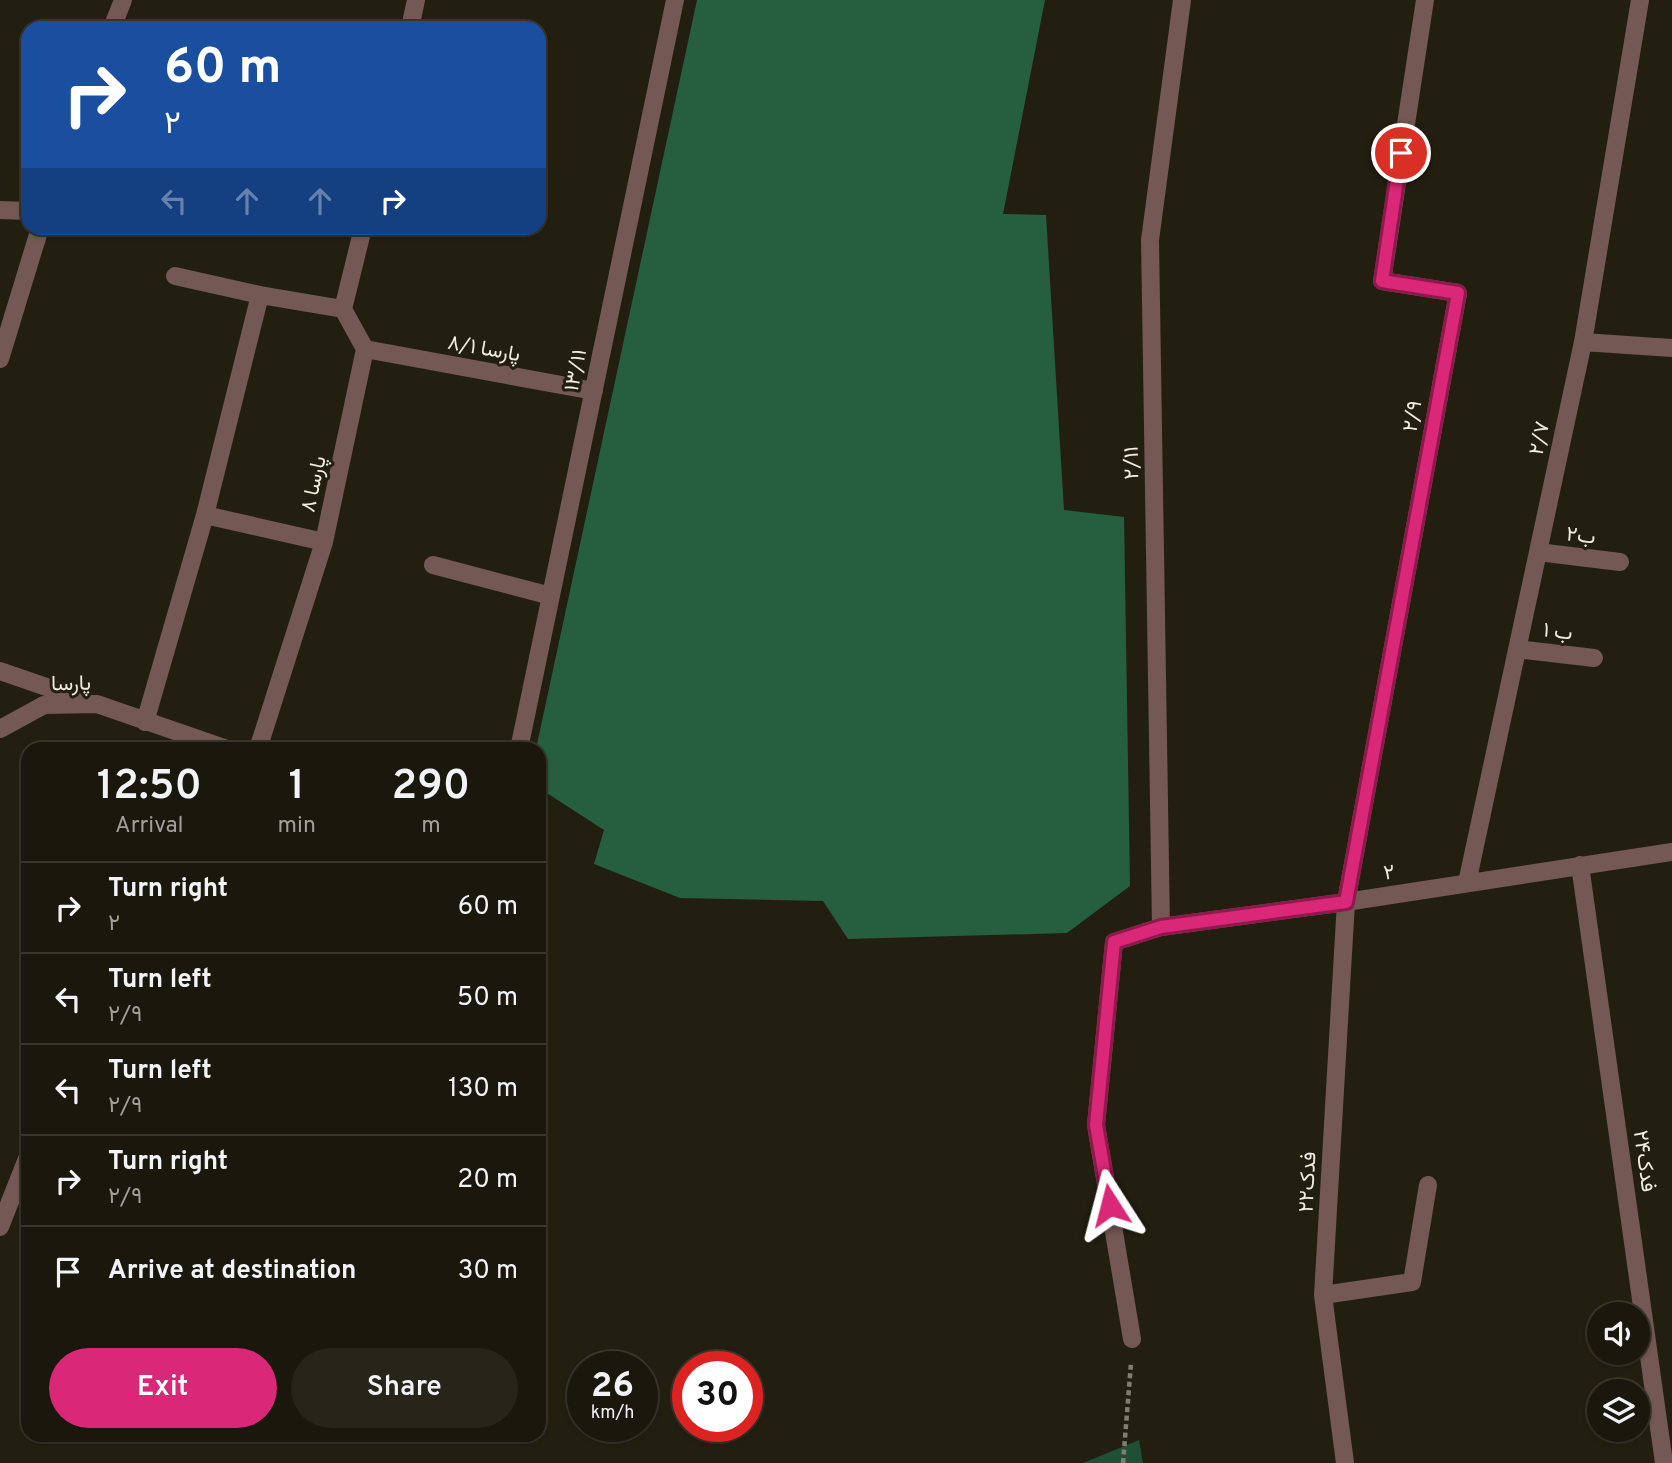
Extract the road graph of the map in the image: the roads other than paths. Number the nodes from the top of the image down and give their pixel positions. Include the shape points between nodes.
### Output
1 (123, 0) edge
2 (416, 0) edge
3 (675, 0) edge
4 (1182, 0) edge
5 (1425, 0) edge
6 (1640, 0) edge
7 (115, 21) edge
8 (412, 21) edge
9 (0, 210) edge
10 (21, 211) edge
11 (38, 235) edge
12 (361, 235) edge
13 (175, 276) dead end
14 (260, 295) junction
15 (344, 309) junction
16 (1583, 342) junction
17 (1672, 348) edge
18 (365, 349) junction
19 (0, 359) edge
20 (594, 391) junction
21 (205, 515) junction
22 (324, 542) junction
23 (1538, 552) junction
24 (1619, 562) dead end
25 (433, 565) dead end
26 (551, 596) junction
27 (1517, 649) junction
28 (1594, 658) dead end
29 (0, 671) edge
30 (97, 704) junction
31 (145, 722) junction
32 (0, 729) edge
33 (184, 742) edge
34 (260, 742) edge
35 (520, 742) edge
36 (1672, 852) edge
37 (1580, 865) junction
38 (1467, 883) junction
39 (1346, 902) junction
40 (1161, 927) junction
41 (21, 1174) edge
42 (1429, 1185) dead end
43 (0, 1227) edge
44 (1323, 1295) junction
45 (1132, 1339) road end
46 (1345, 1463) edge
47 (1664, 1463) edge

1 - 7 street
2 - 8 street
3 - 20 street, ۱۳/۱۱
4 - 40 street, ۲/۱۱ via 1150,240
5 - 39 street, ۲/۹ via 1382,281 1458,293
6 - 16 street, ۲/۷
9 - 10 street
11 - 19 street
12 - 15 street
13 - 14 street
14 - 15 street
14 - 21 street
15 - 18 street
16 - 17 street
16 - 23 street, ۲/۷
18 - 20 street, ۸/۱ پارسا
18 - 22 street, ۸ پارسا
20 - 26 street, ۱۳/۱۱
21 - 22 street
21 - 31 street
22 - 34 street, ۸ پارسا
23 - 24 street, ۲ب
23 - 27 street, ۲/۷
25 - 26 street
26 - 35 street, ۱۳/۱۱
27 - 28 street, ۱ ب
27 - 38 street, ۲/۷
29 - 30 street
30 - 31 street, پارسا
30 - 32 street, پارسا via 44,705
31 - 33 street, پارسا
36 - 37 street, ۲
37 - 38 street, ۲
37 - 47 street, فدک۲۴
38 - 39 street, ۲
39 - 40 street, ۲
39 - 44 street, فدک۲۲
40 - 45 street, ۲ via 1114,942 1096,1125
41 - 43 street
42 - 44 street via 1412,1282
44 - 46 street, فدک۲۲

